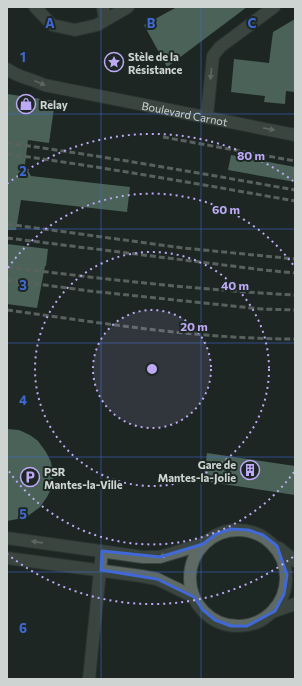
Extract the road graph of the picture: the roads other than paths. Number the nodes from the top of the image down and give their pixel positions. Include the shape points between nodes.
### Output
1 (35, 7) edge
2 (103, 7) edge
3 (128, 7) edge
4 (274, 7) edge
5 (104, 20) junction
6 (7, 68) edge
7 (206, 116) junction
8 (295, 134) edge
9 (7, 538) edge
10 (203, 544) junction
11 (277, 546) junction
12 (102, 551) junction
13 (7, 558) edge
14 (295, 561) edge
15 (101, 570) junction
16 (194, 597) junction
17 (295, 604) edge
18 (275, 611) junction
19 (89, 679) edge

1 - 5 street via 52,25 75,30 97,25
2 - 5 street
3 - 5 street
4 -> 7 street via 220,47 213,56
6 -> 7 street, Boulevard Carnot via 12,73 44,85
7 -> 8 street, Boulevard Carnot
12 -> 9 street
10 - 11 street via 216,534 231,529 263,534
10 -> 12 street via 160,557
10 - 16 street via 190,569 190,584
11 - 14 street
11 - 18 street via 287,575 284,594
12 - 15 street
13 - 15 street
15 - 16 street via 157,579
15 - 19 street
16 - 18 street via 207,614 231,626 247,626
17 - 18 street

